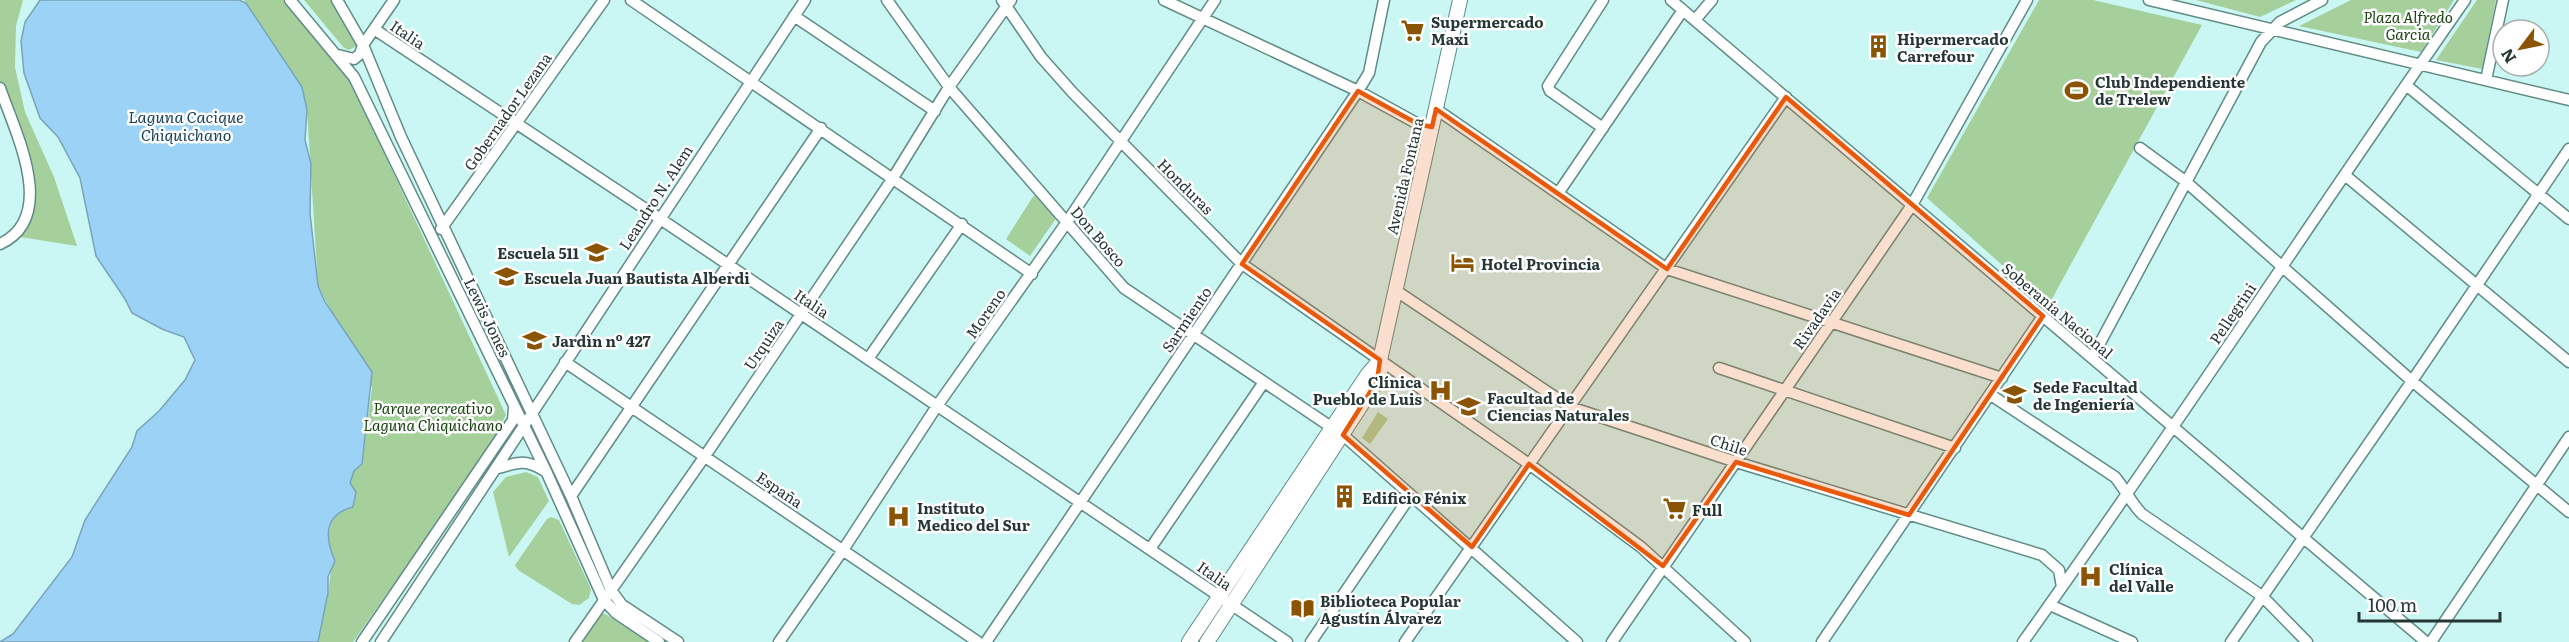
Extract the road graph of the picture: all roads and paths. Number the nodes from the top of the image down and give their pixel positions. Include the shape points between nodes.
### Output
1 (290, 0) edge
2 (337, 0) edge
3 (394, 0) edge
4 (604, 0) edge
5 (630, 0) edge
6 (805, 0) edge
7 (887, 0) edge
8 (1164, 0) edge
9 (1215, 0) edge
10 (1384, 0) edge
11 (1460, 0) edge
12 (1603, 0) edge
13 (1671, 0) edge
14 (1712, 0) edge
15 (2027, 0) edge
16 (2149, 0) edge
17 (2322, 0) edge
18 (2465, 0) edge
19 (2502, 0) edge
20 (1006, 2) edge
21 (1683, 10) junction
22 (794, 16) junction
23 (1202, 18) junction
24 (1695, 20) junction
25 (374, 29) junction
26 (2273, 29) junction
27 (363, 45) junction
28 (338, 55) junction
29 (2419, 65) junction
30 (2486, 80) junction
31 (750, 81) junction
32 (2406, 86) junction
33 (949, 87) junction
34 (0, 88) edge
35 (1358, 92) junction
36 (1785, 97) junction
37 (2569, 100) edge
38 (1436, 109) junction
39 (935, 111) junction
40 (516, 125) junction
41 (1432, 127) junction
42 (821, 128) junction
43 (1603, 128) junction
44 (1120, 140) junction
45 (2140, 148) dead end
46 (2569, 149) edge
47 (2346, 176) junction
48 (893, 178) junction
49 (2185, 181) junction
50 (1559, 192) junction
51 (2539, 194) junction
52 (1912, 205) junction
53 (659, 218) junction
54 (2569, 219) edge
55 (1067, 222) junction
56 (962, 224) junction
57 (444, 226) junction
58 (433, 238) junction
59 (0, 244) edge
60 (1242, 264) junction
61 (727, 266) junction
62 (2280, 268) junction
63 (1667, 269) junction
64 (1032, 274) junction
65 (2477, 285) junction
66 (1395, 290) junction
67 (801, 314) junction
68 (2043, 316) junction
69 (1831, 322) junction
70 (1194, 335) junction
71 (2092, 358) junction
72 (868, 359) junction
73 (1380, 360) junction
74 (565, 362) junction
75 (2569, 362) edge
76 (1719, 368) dead end
77 (2002, 378) junction
78 (2412, 381) junction
79 (1264, 382) junction
80 (1783, 390) junction
81 (1991, 395) junction
82 (632, 406) junction
83 (937, 406) junction
84 (1570, 407) junction
85 (514, 408) junction
86 (532, 412) junction
87 (523, 426) junction
88 (2174, 428) junction
89 (1338, 432) junction
90 (2569, 437) edge
91 (1955, 448) junction
92 (705, 456) junction
93 (1736, 462) junction
94 (1529, 464) junction
95 (495, 469) junction
96 (546, 471) junction
97 (2536, 484) junction
98 (1411, 495) junction
99 (2127, 495) junction
100 (572, 496) junction
101 (1080, 501) junction
102 (2569, 512) edge
103 (1909, 515) junction
104 (2302, 538) junction
105 (1472, 547) junction
106 (1150, 549) junction
107 (843, 550) junction
108 (1664, 566) junction
109 (2062, 588) junction
110 (612, 590) junction
111 (1219, 596) junction
112 (2262, 596) junction
113 (604, 600) junction
114 (1231, 604) junction
115 (2050, 605) junction
116 (362, 642) edge
117 (381, 642) edge
118 (575, 642) edge
119 (659, 642) edge
120 (678, 642) edge
121 (779, 642) edge
122 (978, 642) edge
123 (986, 642) edge
124 (1189, 642) edge
125 (1207, 642) edge
126 (1287, 642) edge
127 (1311, 642) edge
128 (1406, 642) edge
129 (1577, 642) edge
130 (1612, 642) edge
131 (1745, 642) edge
132 (1822, 642) edge
133 (2023, 642) edge
134 (2132, 642) edge
135 (2231, 642) edge
136 (2307, 642) edge
137 (2426, 642) edge
138 (2431, 642) edge

1 - 28 street, Lewis Jones
2 - 27 street, Lewis Jones
3 - 25 street
4 - 40 street, Gobernador Lezana
5 - 31 street
6 - 22 street, Leandro N. Alem
7 - 33 street, Don Bosco
8 - 23 street
9 - 23 street, Moreno
10 - 35 street, Sarmiento via 1369,73
11 - 38 main road, Avenida Fontana
12 - 43 street via 1548,86
13 - 21 street, Soberanía Nacional
14 - 24 street
15 - 52 street, Rivadavia
16 - 26 street
17 - 26 street via 2288,16
18 - 29 street, Pellegrini
19 - 30 street
20 - 33 street, Urquiza
20 - 44 street, Honduras via 1041,57
21 - 24 street, Soberanía Nacional
21 - 43 street
22 - 31 street, Leandro N. Alem
22 - 39 street
23 - 35 street
23 - 44 street, Moreno
24 - 36 street, Soberanía Nacional
25 - 27 street
25 - 40 street, Italia
26 - 29 street
26 - 49 street via 2251,58
27 - 28 street via 354,59
27 - 57 street, Lewis Jones via 400,137
28 - 58 street, Lewis Jones via 354,77
29 - 30 street
29 - 32 street, Pellegrini
30 - 37 street
31 - 42 street
31 - 53 street, Leandro N. Alem
32 - 47 street, Pellegrini
32 - 51 street
33 - 39 street, Urquiza
33 - 55 street, Don Bosco
34 - 59 street via 21,149 31,197 23,225
35 - 41 street via 1418,124
35 - 60 street, Sarmiento
36 - 52 street, Soberanía Nacional
36 - 63 street
38 - 41 main road, Avenida Fontana
38 - 50 street
39 - 48 street, Urquiza
40 - 53 street, Italia
40 - 57 street, Gobernador Lezana
41 - 66 main road, Avenida Fontana
42 - 48 street
42 - 61 street
43 - 50 street
44 - 55 street, Moreno
44 - 60 street, Honduras
45 - 49 street
46 - 51 street
47 - 62 street, Pellegrini
47 - 65 street
48 - 56 street
48 - 67 street, Urquiza
49 - 62 street
49 - 71 street
50 - 63 street
51 - 54 street
51 - 65 street
52 - 68 street, Soberanía Nacional
52 - 69 street, Rivadavia
53 - 61 street, Italia
53 - 74 street, Leandro N. Alem
55 - 64 street, Moreno
55 - 70 street, Don Bosco via 1124,288
56 - 64 street
56 - 72 street
57 - 58 street, Gobernador Lezana
57 - 86 street, Lewis Jones
58 - 85 street, Lewis Jones
60 - 70 street, Sarmiento
60 - 73 street, Honduras
61 - 67 street, Italia
61 - 82 street
62 - 78 street
62 - 88 street, Pellegrini
63 - 69 street
63 - 84 street
64 - 83 street, Moreno
65 - 75 street
65 - 78 street
66 - 73 main road, Avenida Fontana
66 - 84 street, Chile
67 - 72 street, Italia
67 - 92 street, Urquiza
68 - 71 street, Soberanía Nacional
68 - 77 street
69 - 77 street
69 - 80 street, Rivadavia
70 - 79 street, Don Bosco
70 - 101 street, Sarmiento
71 - 88 street, Soberanía Nacional
72 - 83 street, Italia
73 - 89 main road, Avenida Fontana via 1377,381
73 - 94 street, Honduras
74 - 82 street, España
74 - 86 street, Leandro N. Alem
76 - 80 street
77 - 81 street
78 - 97 street
78 - 104 street
79 - 89 street, Don Bosco
79 - 106 street
80 - 91 street
80 - 93 street, Rivadavia
81 - 91 street
81 - 99 street via 2115,477
82 - 92 street, España
82 - 100 street
83 - 101 street, Italia
83 - 107 street, Moreno
84 - 93 street, Chile
84 - 94 street
85 - 87 street, Lewis Jones
85 - 116 street via 513,420
86 - 87 street, Leandro N. Alem
86 - 100 street, Lewis Jones
87 - 95 street, Leandro N. Alem
87 - 96 street, Lewis Jones
88 - 99 street, Pellegrini
88 - 104 street, Soberanía Nacional
89 - 98 street, Don Bosco
89 - 111 main road, Avenida Fontana
89 - 114 main road, Avenida Fontana
90 - 97 street
91 - 103 street
92 - 107 street, España
92 - 110 street, Urquiza
93 - 103 street, Chile
93 - 108 street, Rivadavia
94 - 105 street
94 - 108 street, Honduras
95 - 96 street via 524,461
95 - 117 street, Leandro N. Alem
96 - 113 street, Lewis Jones
97 - 102 street
97 - 138 street
98 - 105 street, Don Bosco
98 - 127 street
99 - 109 street, Pellegrini
99 - 112 street via 2142,514
100 - 110 street, Lewis Jones
101 - 106 street, Italia
101 - 123 street, Sarmiento
103 - 109 street, Chile via 2042,555 2059,570
103 - 132 street
104 - 112 street
104 - 137 street, Soberanía Nacional
105 - 128 street
105 - 129 street, Don Bosco
106 - 111 street, Italia
107 - 121 street, Moreno
107 - 122 street, España
108 - 130 street, Rivadavia
108 - 131 street, Honduras
109 - 115 street, Pellegrini
110 - 113 street, Urquiza
110 - 120 street, Lewis Jones via 622,605
111 - 114 street, Italia
111 - 124 main road, Avenida Fontana
112 - 135 street
112 - 136 street
113 - 118 street, Urquiza
113 - 119 street, Lewis Jones via 616,613
114 - 125 main road, Avenida Fontana
114 - 126 street, Italia
115 - 133 street, Pellegrini
115 - 134 street

